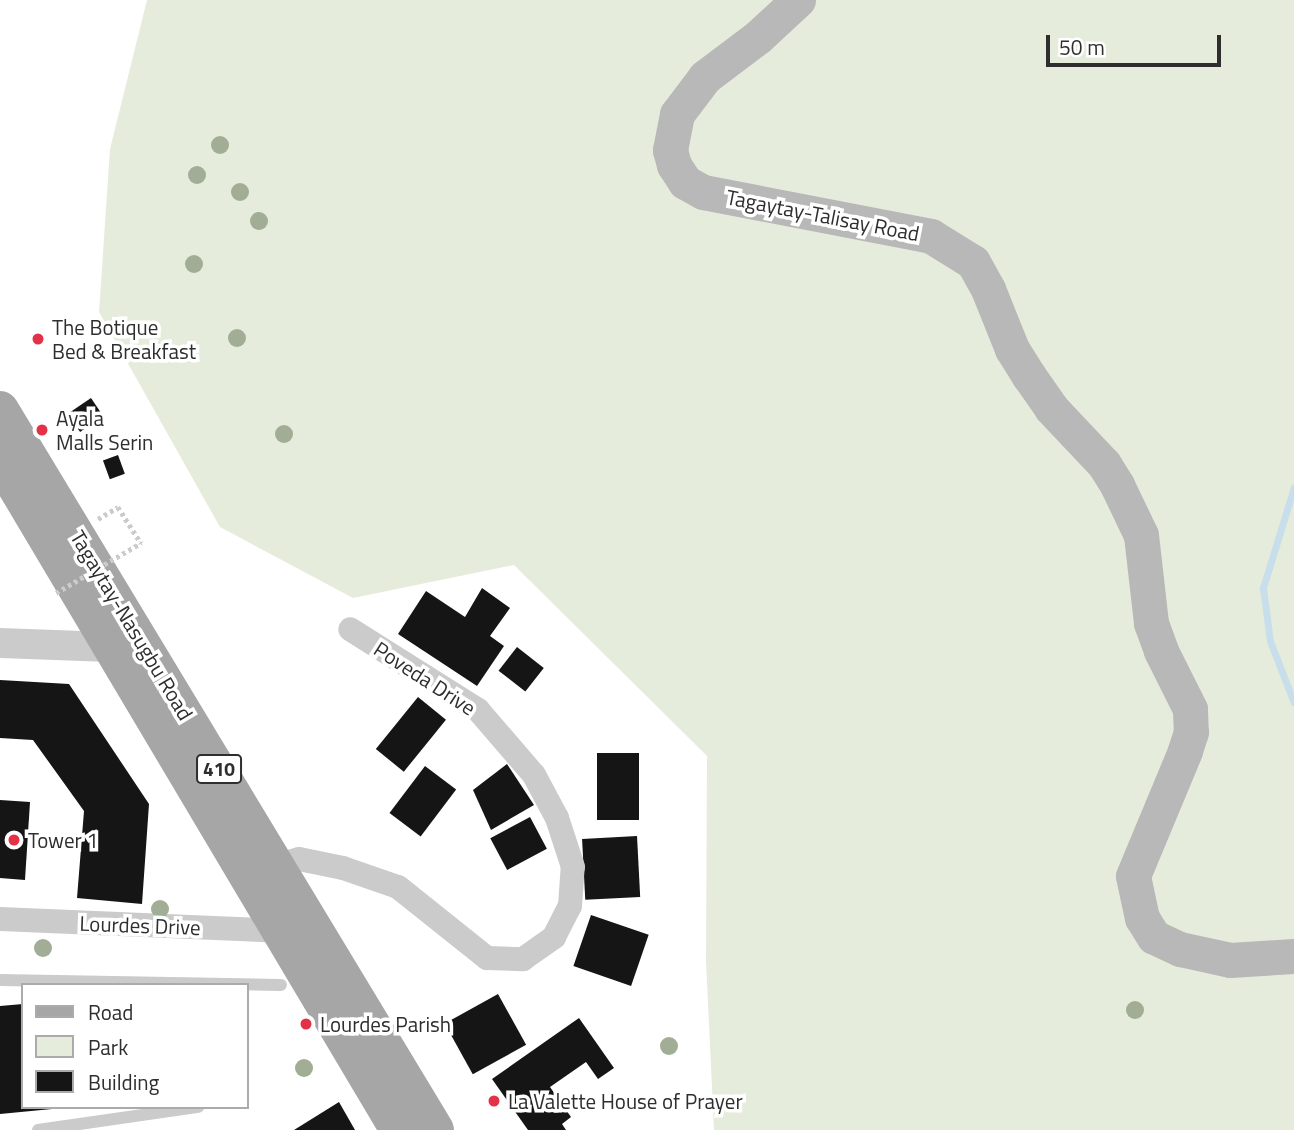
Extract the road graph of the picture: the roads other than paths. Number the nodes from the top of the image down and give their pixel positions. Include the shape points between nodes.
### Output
1 (798, 0) edge
2 (0, 410) edge
3 (0, 459) edge
4 (350, 629) dead end
5 (0, 643) edge
6 (110, 648) junction
7 (277, 865) junction
8 (0, 919) edge
9 (281, 931) junction
10 (1294, 956) edge
11 (0, 980) edge
12 (169, 983) edge
13 (248, 984) edge
14 (281, 985) dead end
15 (184, 1109) edge
16 (38, 1130) edge
17 (399, 1130) edge
18 (435, 1130) edge

1 - 10 main road, Tagaytay-Talisay Road via 705,77 677,114 670,150 674,165 685,182 703,192 931,236 973,262 1029,376 1117,485 1141,535 1151,623 1190,709 1191,732 1185,751 1133,876 1142,918 1154,937 1180,949 1230,960
2 - 7 main road, Tagaytay-Nasugbu Road / 410
3 - 6 main road, Tagaytay-Nasugbu Road / 410
4 - 7 street, Poveda Drive via 478,710 534,775 557,818 573,867 570,906 554,937 523,959 487,958 398,887 299,859
5 - 6 street
6 - 9 main road, Tagaytay-Nasugbu Road / 410
7 - 18 main road, Tagaytay-Nasugbu Road / 410
8 - 9 street, Lourdes Drive
9 - 17 main road, Tagaytay-Nasugbu Road / 410
11 - 12 lane
13 - 14 lane
15 - 16 lane

